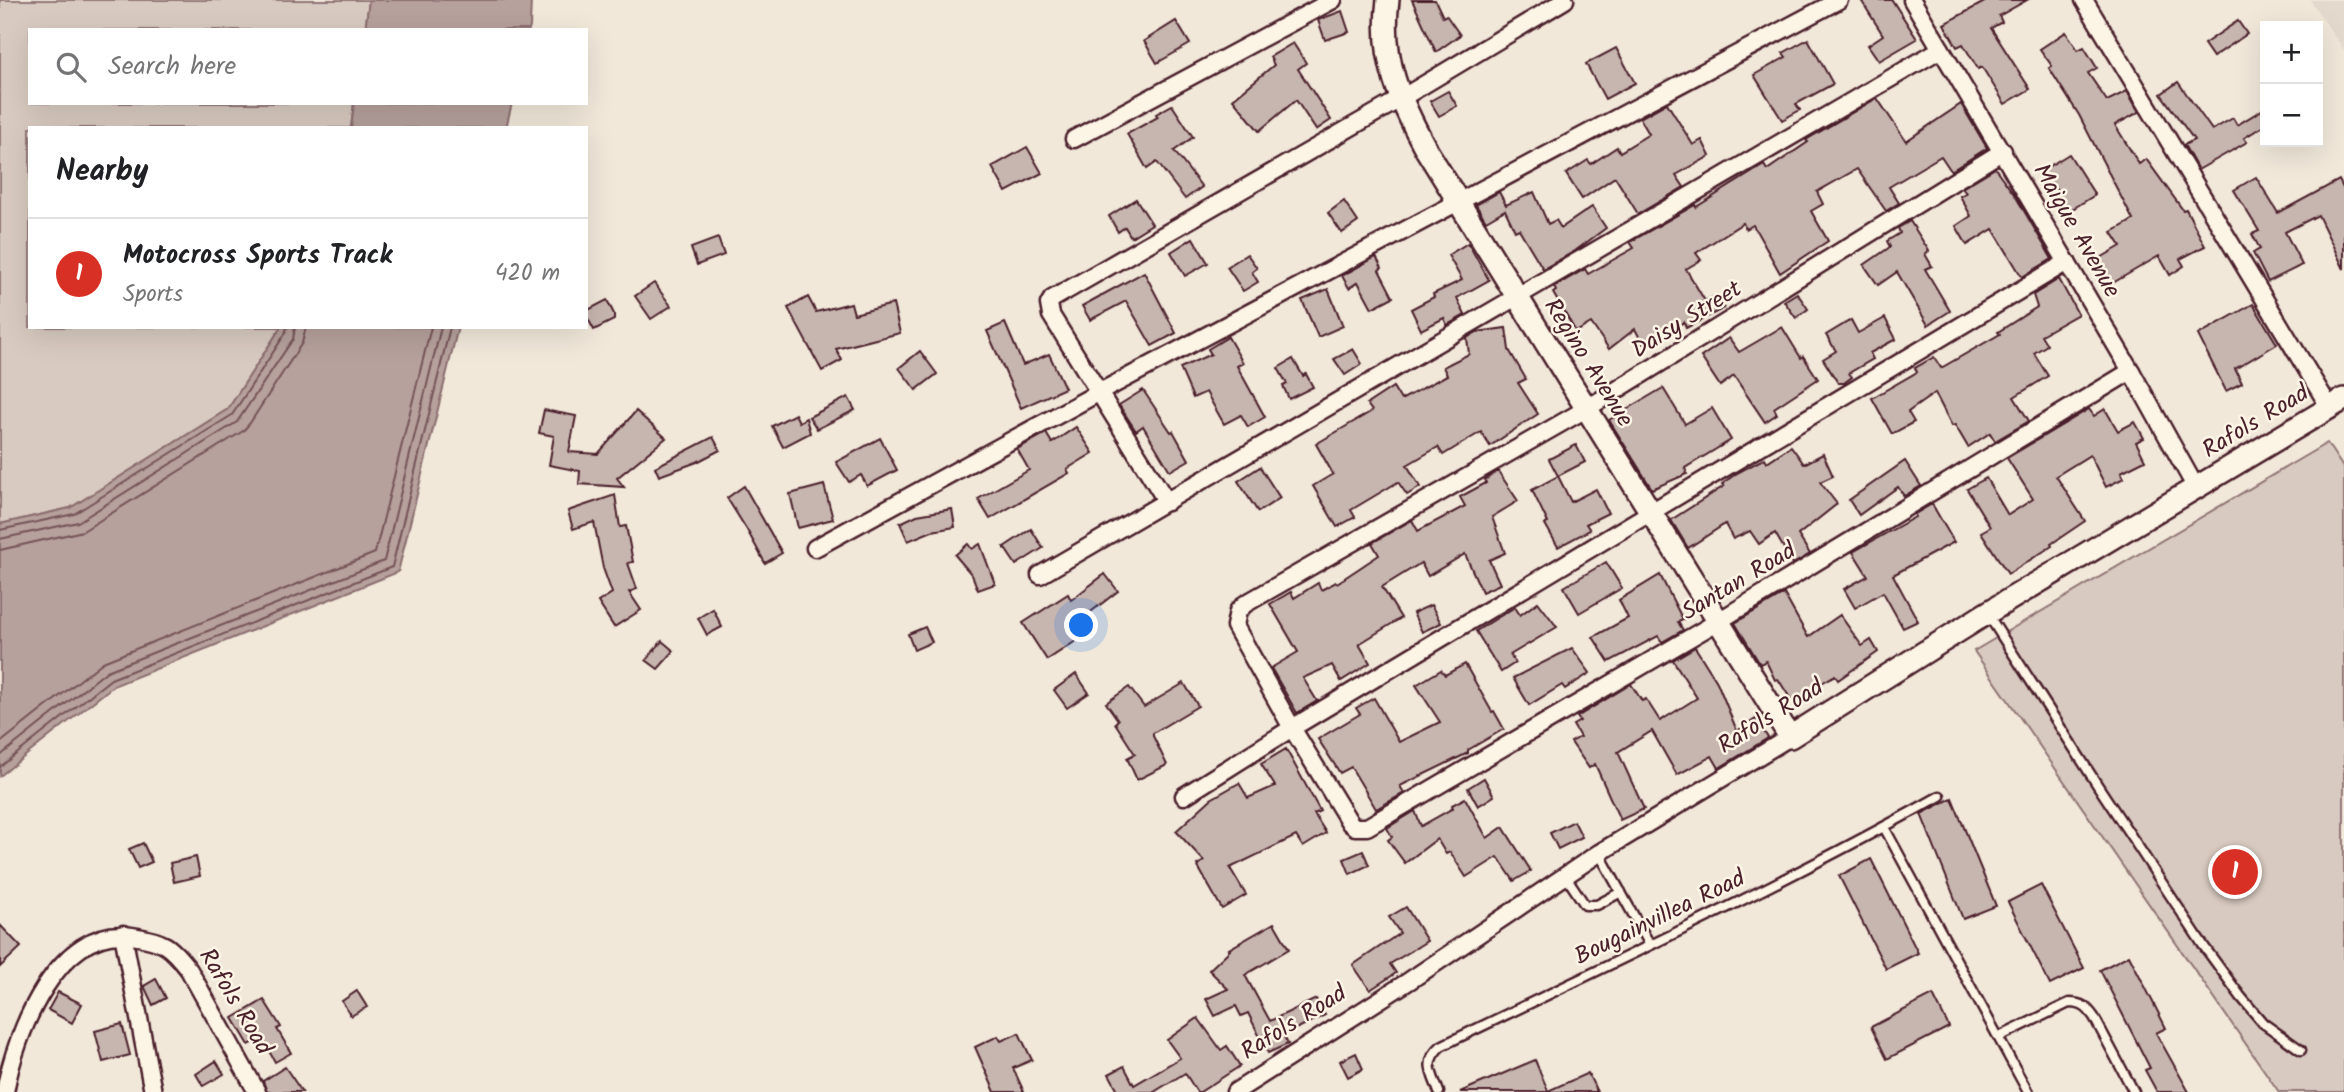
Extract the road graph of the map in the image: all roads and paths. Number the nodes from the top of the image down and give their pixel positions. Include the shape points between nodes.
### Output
1 (1333, 0) edge
2 (1388, 0) edge
3 (1565, 0) edge
4 (1839, 0) edge
5 (1912, 0) edge
6 (2084, 0) edge
7 (1941, 49) junction
8 (1401, 99) junction
9 (1074, 139) dead end
10 (2003, 151) junction
11 (1458, 201) junction
12 (2067, 262) junction
13 (1517, 298) junction
14 (2132, 371) junction
15 (1098, 393) junction
16 (2337, 403) edge
17 (1586, 409) junction
18 (2196, 488) junction
19 (1167, 502) junction
20 (1651, 514) junction
21 (815, 548) dead end
22 (1040, 575) dead end
23 (1987, 613) junction
24 (1717, 622) junction
25 (1293, 728) junction
26 (1790, 737) junction
27 (1184, 796) dead end
28 (1940, 796) dead end
29 (1885, 827) junction
30 (1599, 853) junction
31 (1565, 875) junction
32 (1621, 892) junction
33 (123, 934) junction
34 (1650, 945) junction
35 (1999, 1037) junction
36 (2301, 1050) dead end
37 (5, 1092) edge
38 (153, 1092) edge
39 (257, 1092) edge
40 (1235, 1092) edge
41 (1439, 1092) edge
42 (2028, 1092) edge
43 (2134, 1092) edge

1 - 9 street
2 - 8 street, Regino Avenue via 1387,48
3 - 8 street
4 - 11 street
5 - 7 street, Maigue Avenue
6 - 16 street
7 - 10 street, Maigue Avenue
7 - 13 street
8 - 11 street, Regino Avenue
8 - 15 street via 1052,299 1051,315
10 - 12 street, Maigue Avenue
10 - 17 street, Daisy Street
11 - 13 street, Regino Avenue
11 - 15 street
12 - 14 street, Maigue Avenue
12 - 20 street
13 - 17 street, Regino Avenue
13 - 19 street
14 - 18 street, Maigue Avenue
14 - 24 street, Santan Road
15 - 19 street
15 - 21 street
16 - 18 street, Rafols Road
17 - 20 street, Regino Avenue
17 - 25 street, Daisy Street via 1238,611 1235,626
18 - 23 street, Rafols Road
19 - 22 street
20 - 24 street, Regino Avenue
20 - 25 street
23 - 26 street, Rafols Road
23 - 36 lane via 2211,955 2263,1023
24 - 25 street, Santan Road via 1367,827 1350,823
24 - 26 street, Regino Avenue
25 - 27 street
26 - 30 street, Rafols Road
28 - 29 lane, Bougainvillea Road
29 - 34 lane, Bougainvillea Road
29 - 35 lane
30 - 31 street, Rafols Road
30 - 32 lane
31 - 32 lane via 1581,901 1591,906
31 - 40 street, Rafols Road
32 - 34 lane
33 - 37 street, Rafols Road via 88,943 45,986 11,1064
33 - 38 street
33 - 39 street, Rafols Road via 157,940 179,958
34 - 41 lane, Bougainvillea Road via 1441,1046 1430,1062
35 - 42 lane
35 - 43 lane via 2069,1003 2080,1003 2094,1017

